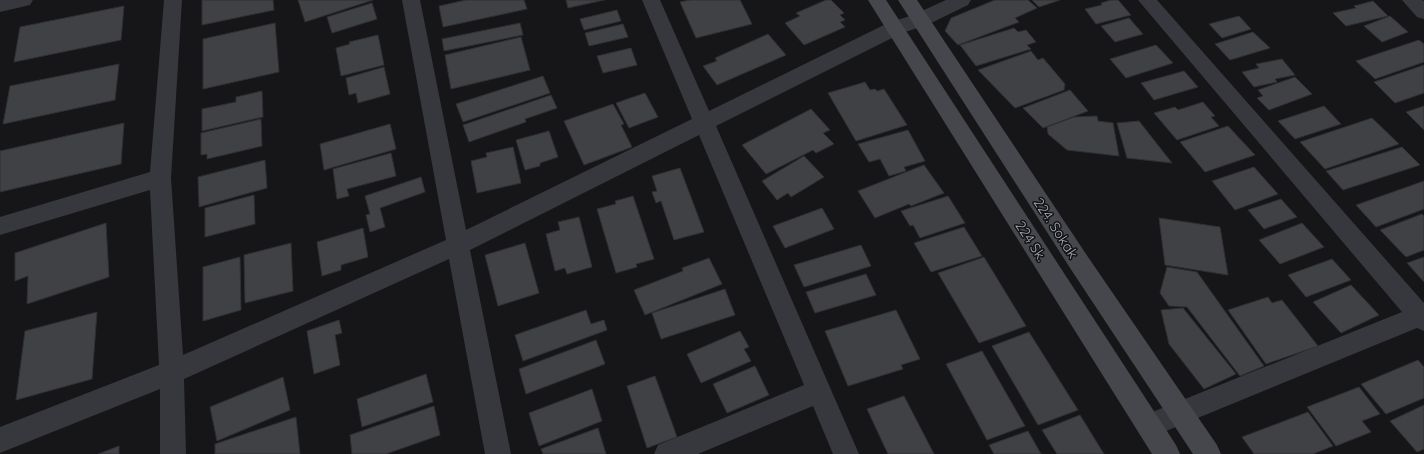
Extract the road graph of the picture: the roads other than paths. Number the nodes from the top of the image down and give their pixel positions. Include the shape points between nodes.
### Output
1 (24, 0) edge
2 (173, 0) edge
3 (411, 0) edge
4 (651, 0) edge
5 (876, 0) edge
6 (907, 0) edge
7 (962, 0) edge
8 (1147, 0) edge
9 (1411, 0) edge
10 (0, 5) edge
11 (1424, 12) edge
12 (920, 20) junction
13 (895, 28) junction
14 (703, 122) junction
15 (160, 178) junction
16 (0, 226) edge
17 (458, 245) junction
18 (1423, 317) edge
19 (172, 372) junction
20 (819, 391) junction
21 (1180, 413) junction
22 (1149, 426) junction
23 (0, 440) edge
24 (173, 454) edge
25 (498, 454) edge
26 (666, 454) edge
27 (846, 454) edge
28 (1167, 454) edge
29 (1208, 454) edge

1 - 10 street
2 - 15 street
3 - 17 street
4 - 14 street
5 - 13 street
6 - 12 street, 224. Sokak
7 - 12 street
8 - 18 street
9 - 11 street
12 - 13 street
12 - 21 street, 224. Sokak
13 - 14 street
13 - 22 street, 224 Sk.
14 - 17 street
14 - 20 street
15 - 16 street
15 - 19 street
17 - 19 street
17 - 25 street
18 - 21 street
19 - 23 street
19 - 24 street
20 - 26 street
20 - 27 street
21 - 22 street
21 - 29 street, 224. Sokak
22 - 28 street, 224 Sk.

